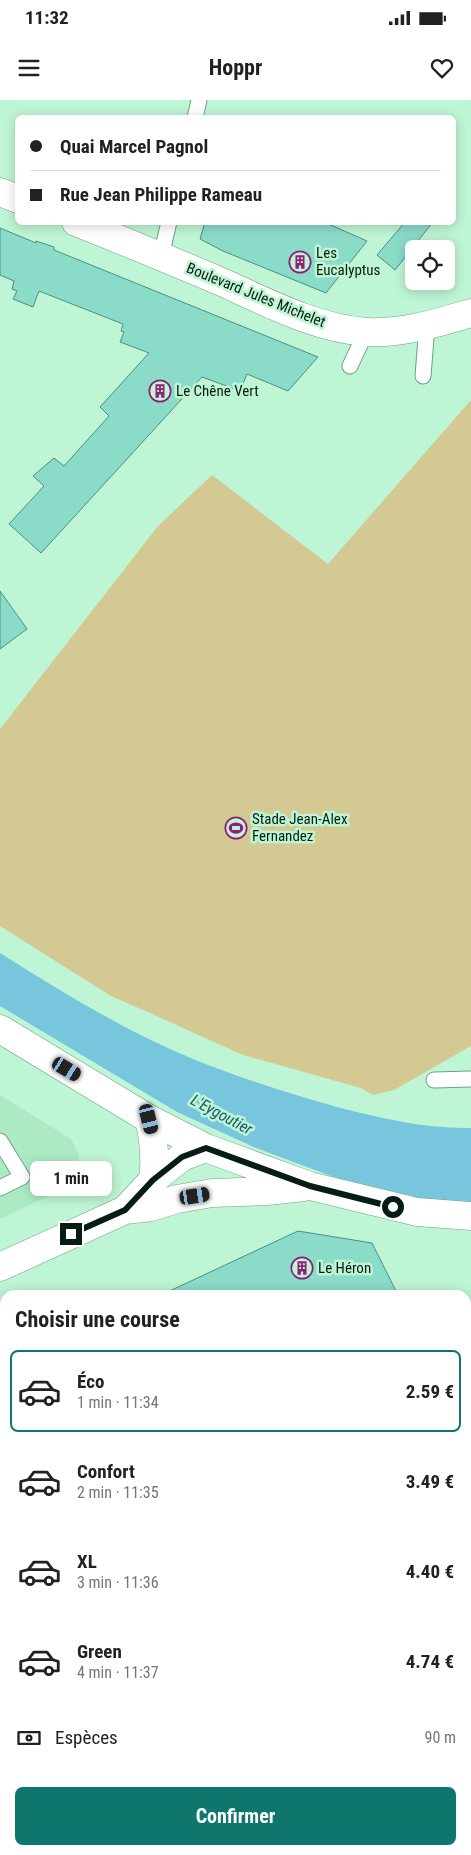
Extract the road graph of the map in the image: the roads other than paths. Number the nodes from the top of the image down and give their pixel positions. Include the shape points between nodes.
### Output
1 (199, 100) edge
2 (196, 115) edge
3 (0, 192) edge
4 (15, 198) edge
5 (84, 225) edge
6 (168, 225) edge
7 (161, 256) junction
8 (471, 313) edge
9 (428, 325) junction
10 (366, 332) junction
11 (350, 366) dead end
12 (423, 376) dead end
13 (0, 1029) edge
14 (471, 1079) edge
15 (434, 1080) dead end
16 (149, 1119) junction
17 (0, 1141) edge
18 (206, 1148) junction
19 (153, 1180) junction
20 (310, 1186) junction
21 (0, 1188) edge
22 (125, 1210) junction
23 (471, 1216) edge
24 (0, 1267) edge

1 - 2 lane
3 - 4 street
5 - 7 street, Boulevard Jules Michelet
6 - 7 lane
7 - 10 street, Boulevard Jules Michelet via 297,315
8 - 9 street, Boulevard Jules Michelet
9 - 10 street, Boulevard Jules Michelet via 395,332
9 - 12 lane
10 - 11 lane
13 - 16 street
14 - 15 lane
16 - 18 street
16 - 19 street via 154,1142
17 - 21 lane via 22,1177
18 - 19 street via 182,1157
18 - 20 street
19 - 22 street
20 - 22 street via 212,1193
20 - 23 street via 417,1212
22 - 24 street

